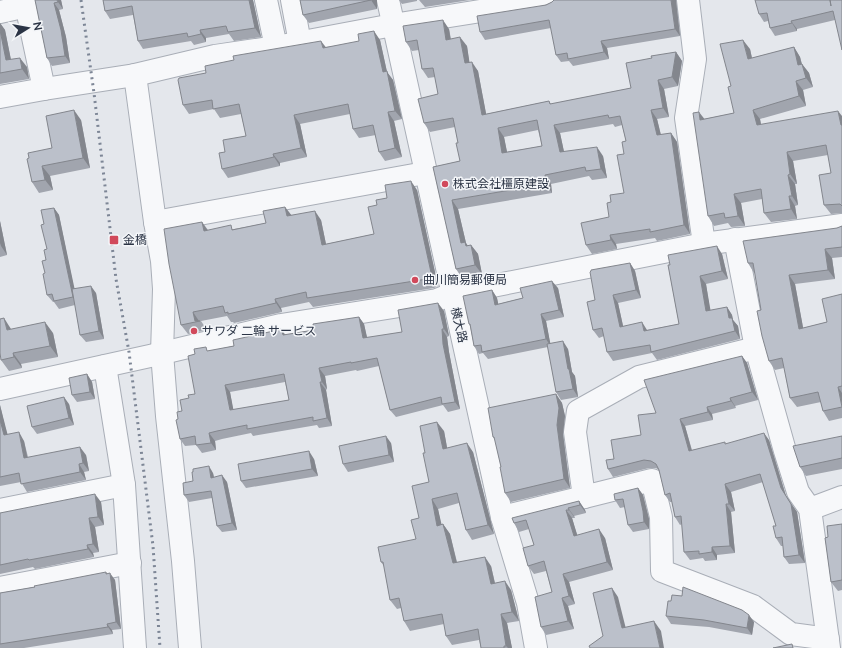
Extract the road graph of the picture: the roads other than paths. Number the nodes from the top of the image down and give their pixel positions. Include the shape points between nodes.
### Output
1 (266, 0) edge
2 (292, 0) edge
3 (388, 0) edge
4 (549, 0) edge
5 (688, 0) edge
6 (26, 3) edge
7 (0, 12) edge
8 (393, 25) junction
9 (300, 43) junction
10 (276, 47) junction
11 (135, 75) junction
12 (44, 88) junction
13 (0, 97) edge
14 (425, 173) junction
15 (155, 222) junction
16 (842, 225) edge
17 (735, 239) junction
18 (704, 244) junction
19 (452, 294) junction
20 (756, 348) junction
21 (162, 353) junction
22 (105, 366) junction
23 (0, 389) edge
24 (124, 485) junction
25 (584, 497) junction
26 (842, 497) edge
27 (810, 509) junction
28 (0, 510) edge
29 (502, 518) junction
30 (130, 563) junction
31 (0, 588) edge
32 (828, 643) edge
33 (135, 648) edge
34 (190, 648) edge
35 (536, 648) edge

1 - 10 street
2 - 9 street
3 - 8 street, 横大路
4 - 8 street
5 - 18 street via 696,59 686,118
6 - 7 street
6 - 12 street
8 - 9 street
8 - 14 street, 横大路
9 - 10 street
10 - 11 street via 215,56
11 - 12 street
11 - 15 street
12 - 13 street
14 - 15 street
14 - 19 street, 横大路
15 - 21 street via 164,289
16 - 17 street
17 - 18 street
17 - 20 street
18 - 19 street
19 - 21 street via 437,300 281,326
19 - 29 street, 横大路
20 - 25 street via 639,377 578,411 575,432
20 - 27 street via 798,492
21 - 22 street
21 - 34 street
22 - 23 street
22 - 24 street
24 - 28 street
24 - 30 street
25 - 29 street
25 - 32 street via 652,480 661,517 662,571 753,606 791,634
26 - 27 street
27 - 32 street
29 - 35 street, 横大路 via 528,603
30 - 31 street
30 - 33 street

